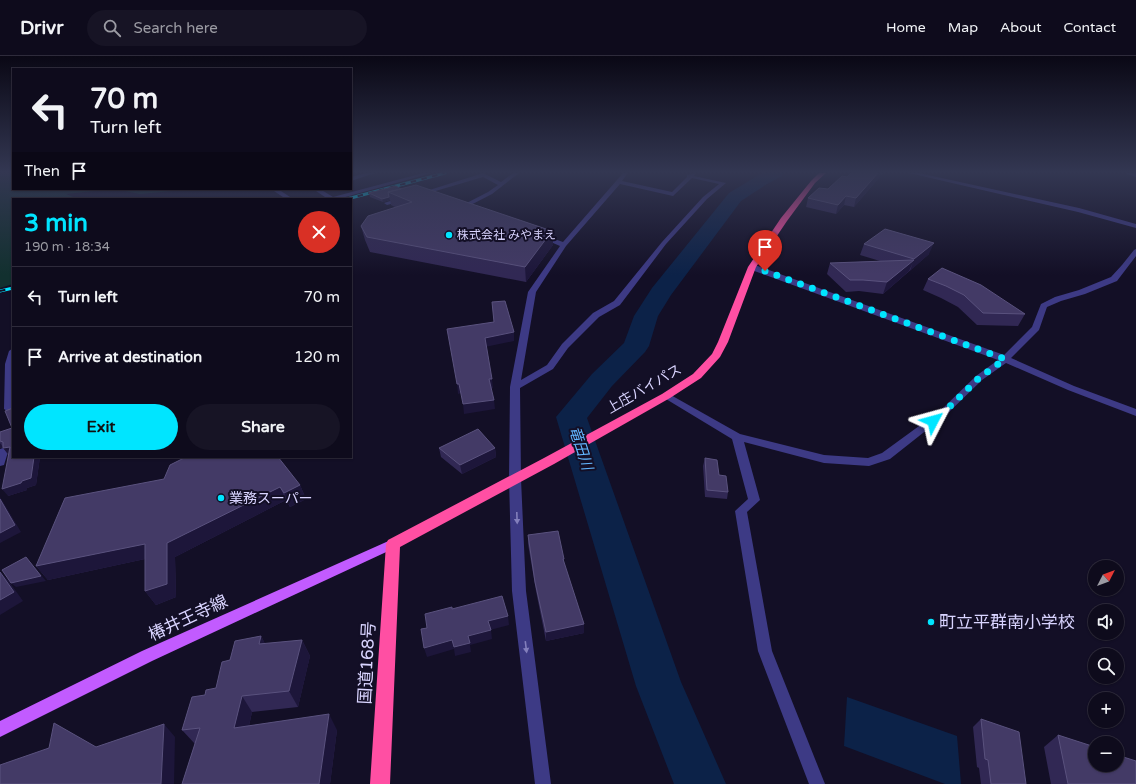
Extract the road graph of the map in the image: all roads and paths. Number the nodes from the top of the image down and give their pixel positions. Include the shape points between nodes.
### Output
1 (456, 207) edge
2 (597, 207) edge
3 (697, 207) edge
4 (794, 207) edge
5 (1064, 207) edge
6 (467, 211) edge
7 (1136, 226) edge
8 (534, 234) edge
9 (564, 245) junction
10 (1136, 251) edge
11 (752, 267) junction
12 (12, 353) edge
13 (1005, 359) junction
14 (4, 365) edge
15 (515, 387) junction
16 (666, 396) junction
17 (9, 409) edge
18 (1136, 413) edge
19 (737, 437) junction
20 (516, 479) junction
21 (393, 544) junction
22 (1, 727) edge
23 (380, 784) edge
24 (543, 784) edge
25 (817, 784) edge

1 - 6 street
2 - 9 street
3 - 15 street via 664,243 617,303 596,314 565,346 550,367
4 - 11 highway, 上庄バイパス
5 - 7 street
8 - 9 street
9 - 15 street via 532,292
10 - 13 street via 1114,279 1044,306 1036,328
11 - 13 street
11 - 16 highway, 上庄バイパス via 716,355 697,376
12 - 14 street
13 - 18 street
13 - 19 street via 979,378 944,412 886,456 869,462 824,459
14 - 17 street
15 - 20 street
16 - 19 street
16 - 20 highway, 上庄バイパス
19 - 25 street via 754,500 741,512 765,651
20 - 21 highway, 上庄バイパス
20 -> 24 street via 520,591
21 - 22 main road, 椿井王寺線 via 147,656
21 - 23 highway, 国道168号

